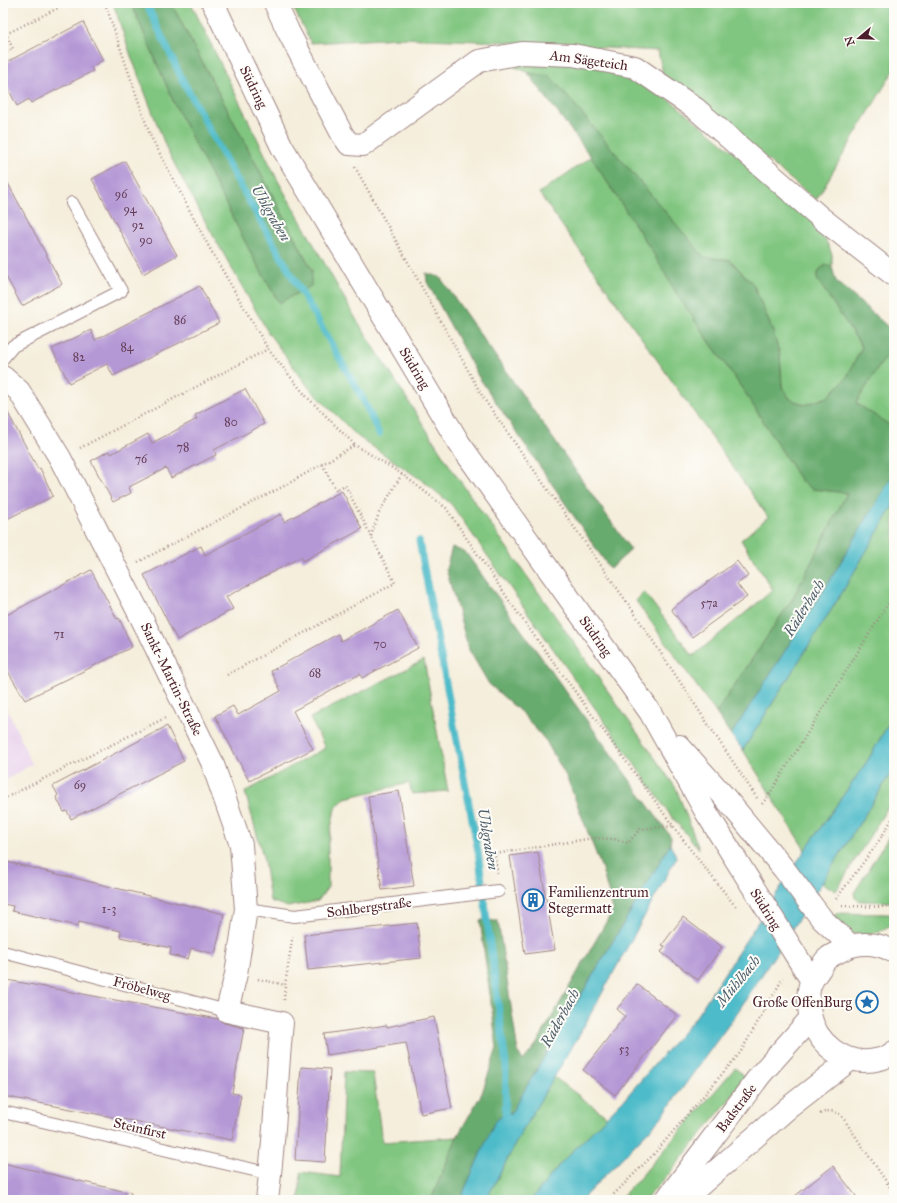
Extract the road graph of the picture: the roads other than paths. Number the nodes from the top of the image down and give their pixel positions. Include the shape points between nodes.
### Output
1 (214, 3) edge
2 (275, 3) edge
3 (72, 203) dead end
4 (894, 275) edge
5 (3, 358) edge
6 (3, 377) edge
7 (650, 712) junction
8 (495, 892) road end
9 (246, 909) junction
10 (851, 946) junction
11 (892, 948) edge
12 (3, 952) edge
13 (812, 981) junction
14 (227, 1011) junction
15 (810, 1019) junction
16 (851, 1060) junction
17 (890, 1061) edge
18 (3, 1112) edge
19 (271, 1174) junction
20 (267, 1200) edge
21 (666, 1200) edge
22 (683, 1200) edge

1 - 7 street, Südring via 282,146 459,443
2 - 4 street, Am Sägeteich via 302,59 349,144 363,145 479,61 522,53 573,55 635,67 696,109 821,218
3 - 5 lane via 120,291 13,346
6 - 9 street, Sankt-Martin-Straße via 19,391 60,458 212,762 241,845
7 - 10 street, Südring via 722,794 822,919
7 - 13 street, Südring via 706,812 762,902 791,963
8 - 9 lane, Sohlbergstraße via 295,916
9 - 14 street, Sankt-Martin-Straße via 236,974
10 - 11 street via 862,944
10 - 13 street via 827,958
12 - 14 lane, Fröbelweg
13 - 15 street via 808,997
14 - 19 street, Fröbelweg via 282,1023
15 - 16 street via 818,1037 833,1051
15 - 21 street, Badstraße via 761,1074
16 - 17 street
16 - 22 street, Badstraße via 788,1108
18 - 19 lane, Steinfirst
19 - 20 street

